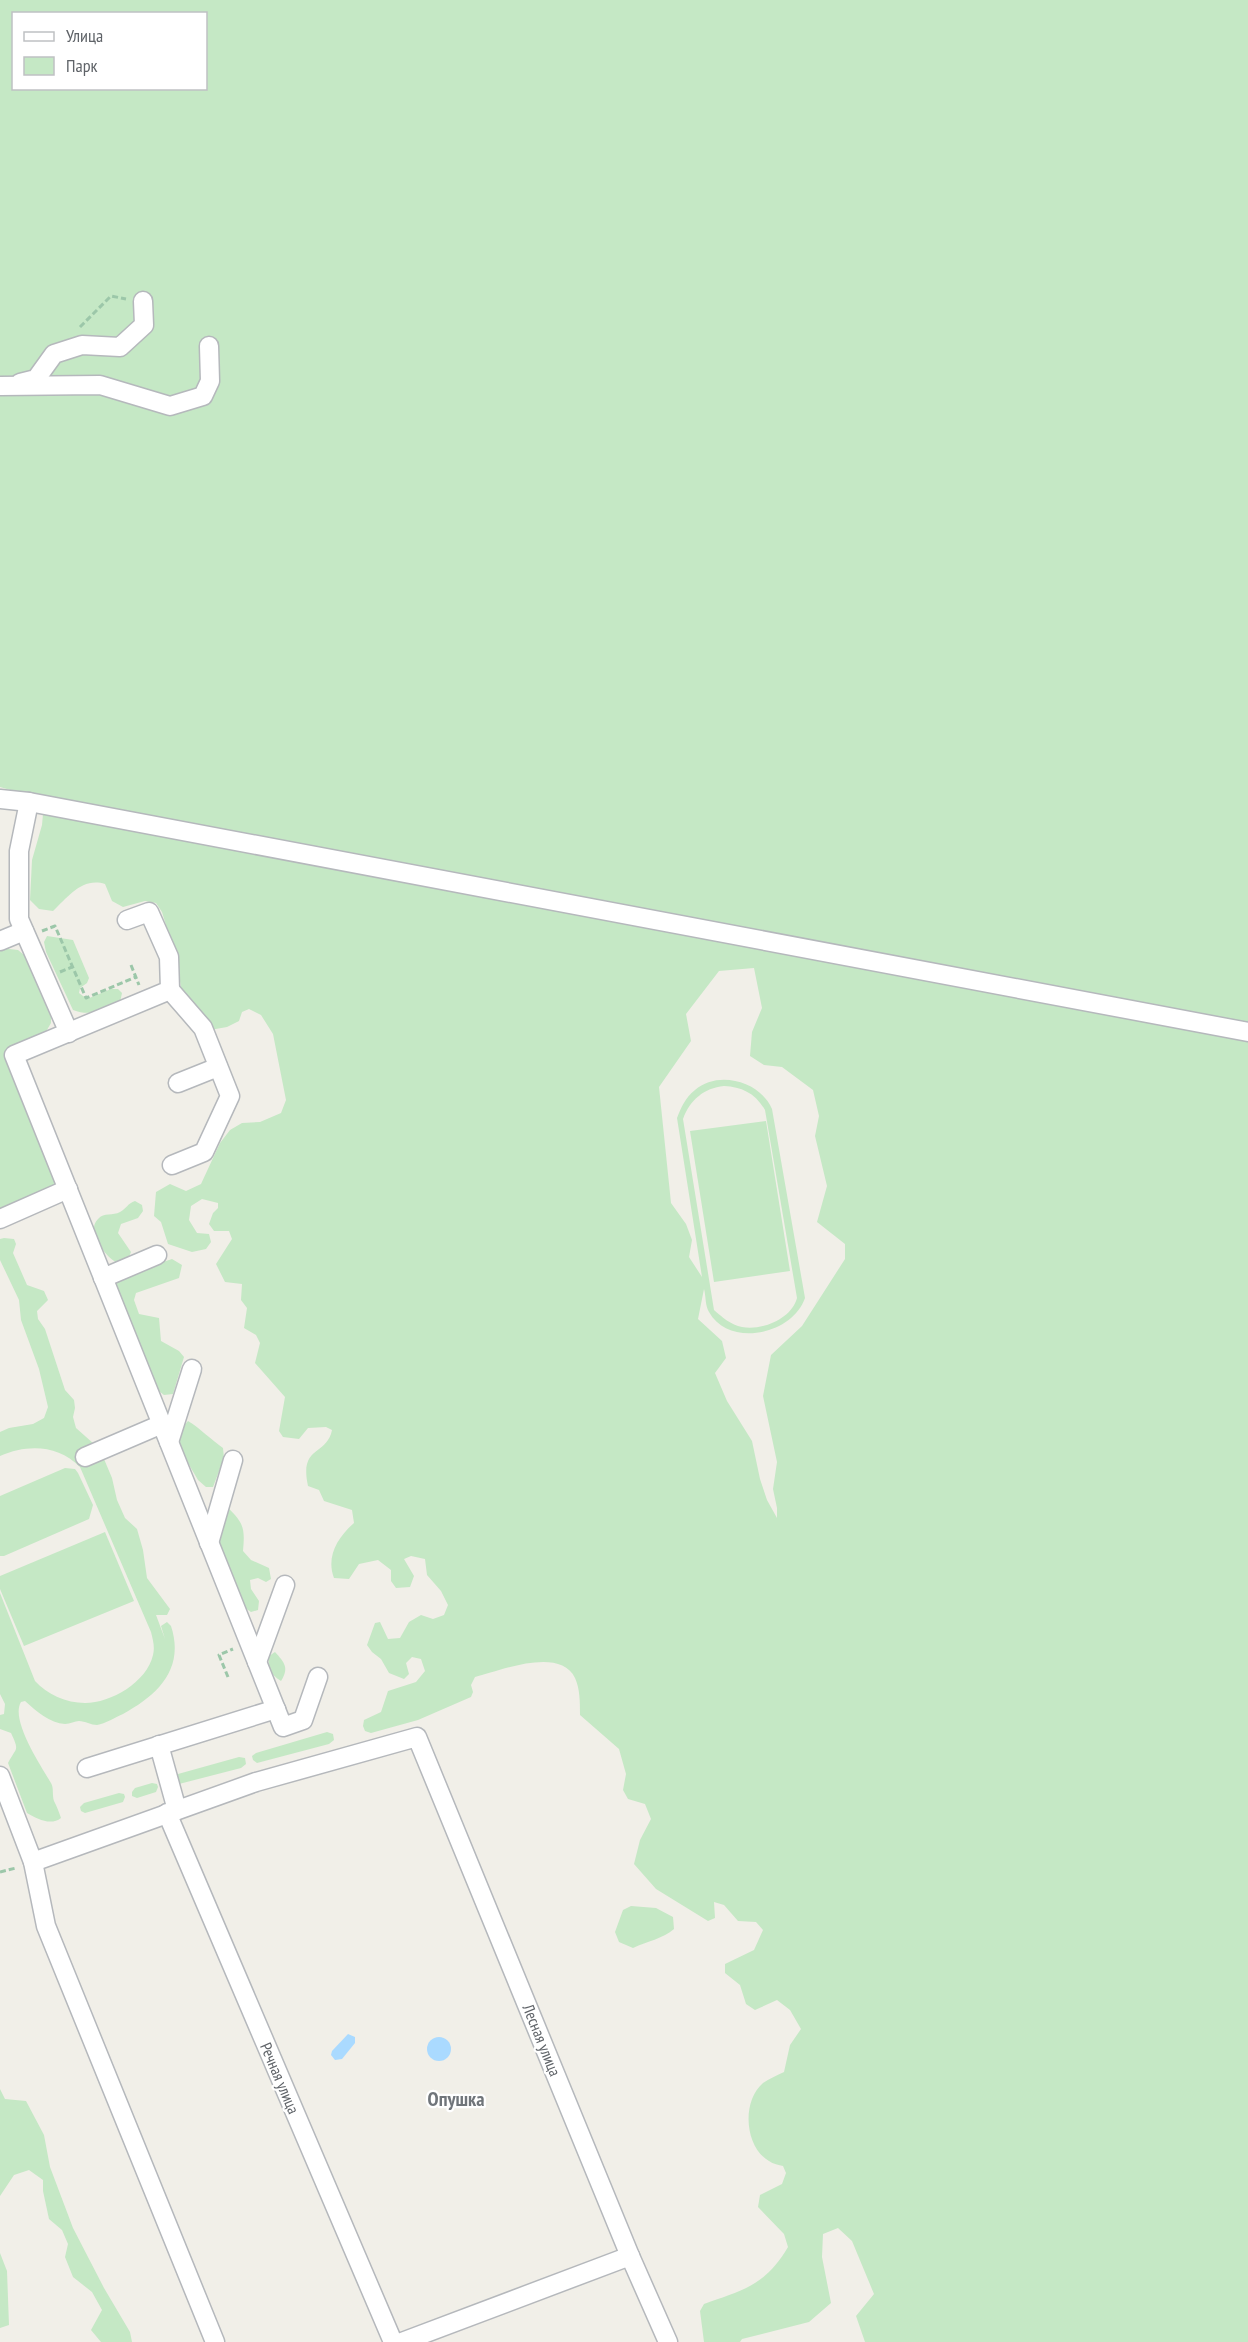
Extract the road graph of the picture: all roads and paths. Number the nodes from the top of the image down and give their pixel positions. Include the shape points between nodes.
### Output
1 (143, 301) joint
2 (78, 329) dead end
3 (209, 346) dead end
4 (3, 386) edge
5 (0, 799) edge
6 (29, 802) junction
7 (127, 920) dead end
8 (26, 934) junction
9 (0, 941) edge
10 (136, 977) dead end
11 (170, 990) junction
12 (1248, 1032) edge
13 (69, 1033) junction
14 (218, 1067) junction
15 (178, 1083) dead end
16 (172, 1166) dead end
17 (68, 1189) junction
18 (0, 1219) edge
19 (157, 1254) dead end
20 (103, 1278) junction
21 (192, 1369) dead end
22 (162, 1424) junction
23 (169, 1442) junction
24 (85, 1458) dead end
25 (233, 1460) dead end
26 (209, 1543) junction
27 (285, 1585) dead end
28 (249, 1642) junction
29 (257, 1662) junction
30 (228, 1677) dead end
31 (318, 1677) dead end
32 (276, 1708) junction
33 (159, 1745) junction
34 (87, 1768) dead end
35 (0, 1776) edge
36 (172, 1812) junction
37 (33, 1862) junction
38 (630, 2256) junction
39 (215, 2342) edge
40 (393, 2342) edge
41 (402, 2342) edge
42 (668, 2342) edge

1 - 2 path via 111,296
1 - 4 street via 144,325 120,348 82,345 54,354 36,379
3 - 4 street via 210,381 202,396 170,406 100,385
5 - 6 street
6 - 8 street via 19,851 19,919
6 - 12 street
7 - 11 street via 149,912 169,957
8 - 9 street
8 - 10 path via 55,926 86,998
8 - 13 street
11 - 13 street
11 - 14 street via 203,1028
13 - 17 street via 14,1055
14 - 15 street
14 - 16 street via 230,1096 204,1152
17 - 18 street
17 - 20 street
19 - 20 street
20 - 22 street
21 - 23 street
22 - 23 street
22 - 24 street
23 - 26 street
25 - 26 street
26 - 28 street
27 - 29 street
28 - 29 street
28 - 30 path via 219,1655
29 - 32 street
31 - 32 street via 303,1720 283,1727
32 - 33 street
33 - 34 street
33 - 36 street, Речная улица
35 - 37 street
36 - 37 street
36 - 38 street, Лесная улица via 256,1782 417,1737
36 - 40 street, Речная улица
37 - 39 street via 46,1926
38 - 41 street
38 - 42 street, Лесная улица

